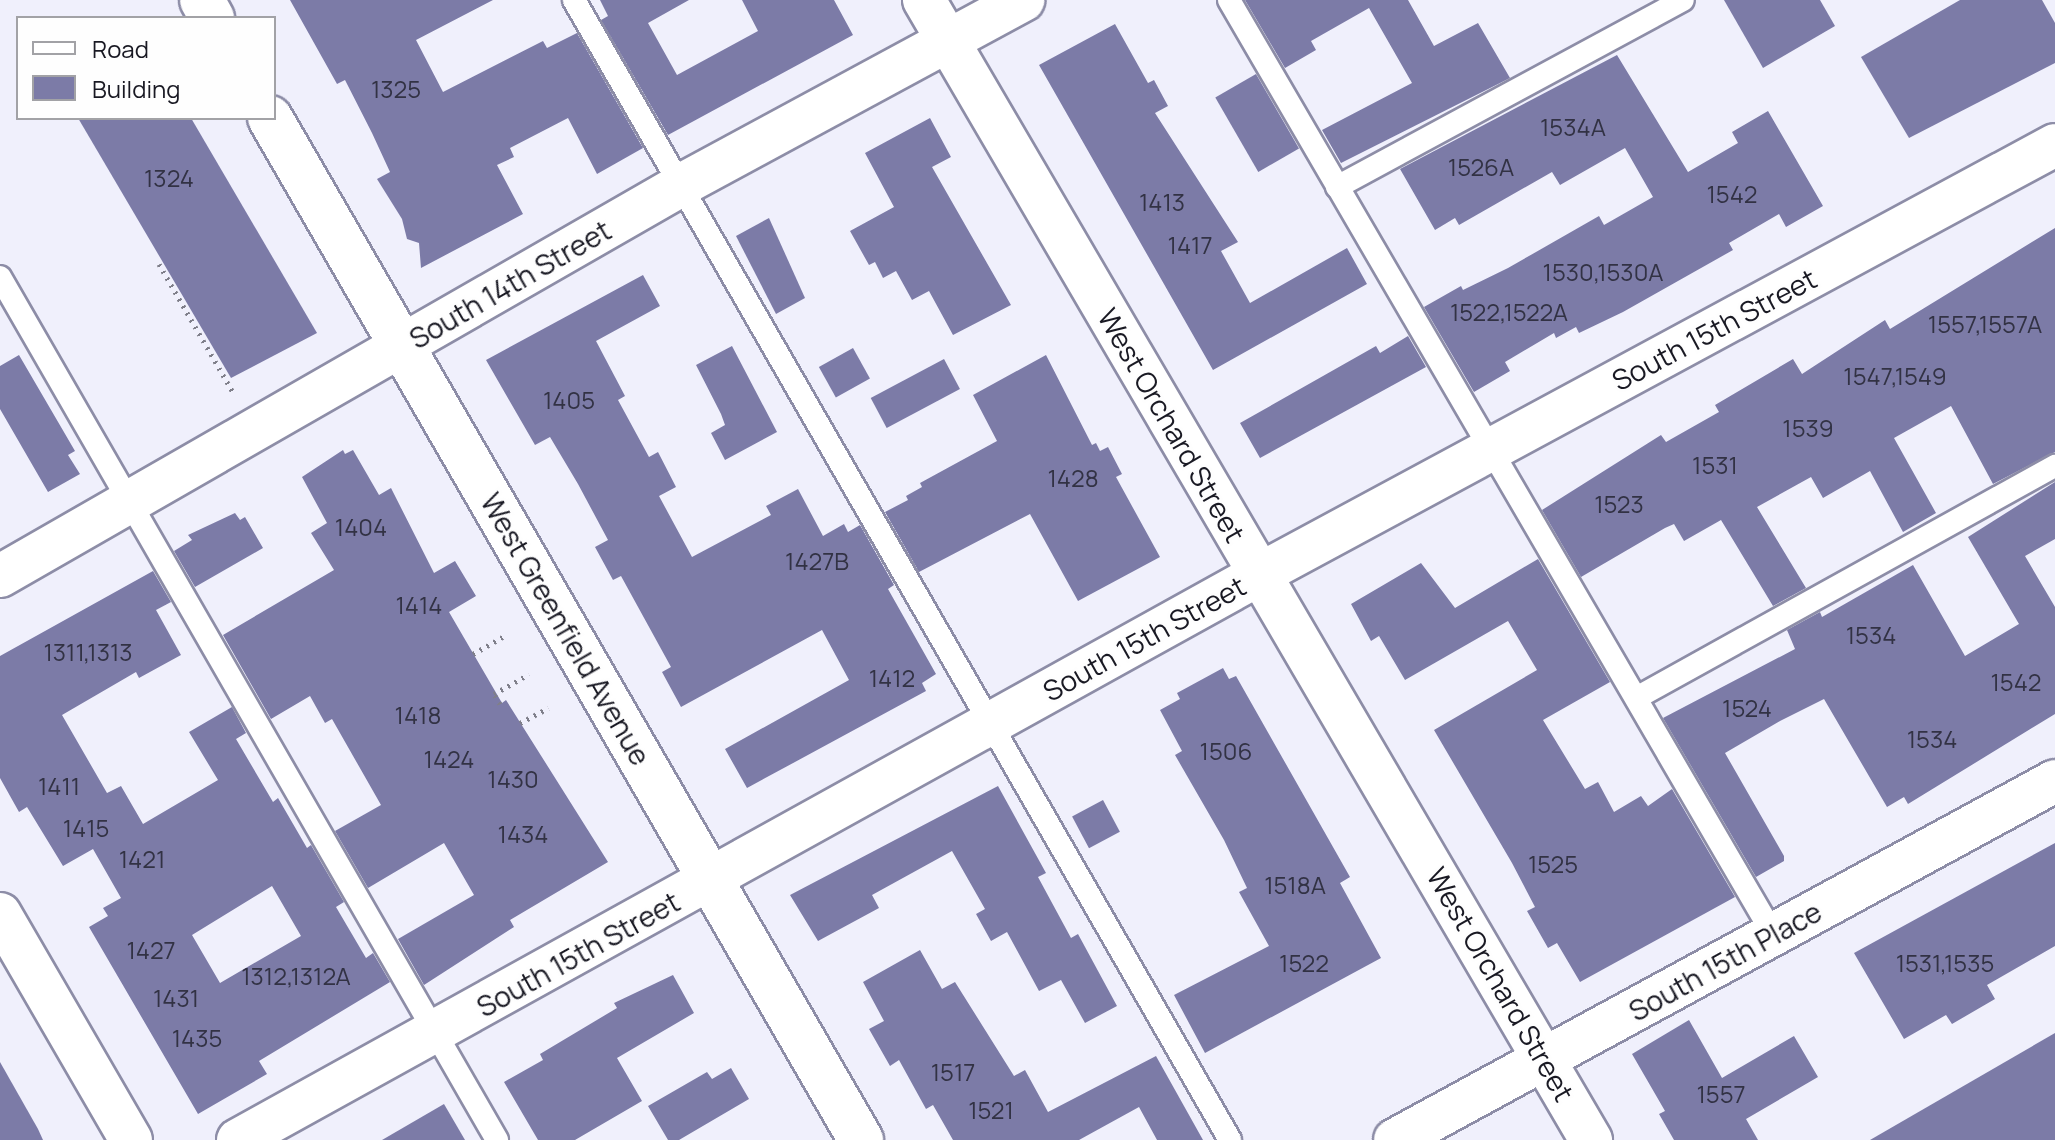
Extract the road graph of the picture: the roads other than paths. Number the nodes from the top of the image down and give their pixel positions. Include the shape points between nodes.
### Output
1 (574, 0) edge
2 (924, 0) edge
3 (1024, 0) edge
4 (1229, 0) edge
5 (1683, 0) edge
6 (948, 41) junction
7 (271, 120) edge
8 (2055, 145) edge
9 (683, 184) junction
10 (1337, 187) junction
11 (0, 277) edge
12 (403, 348) junction
13 (1492, 449) junction
14 (2055, 466) edge
15 (132, 499) junction
16 (1260, 574) junction
17 (0, 576) edge
18 (1638, 697) junction
19 (988, 723) junction
20 (2055, 781) edge
21 (711, 880) junction
22 (0, 914) edge
23 (1773, 934) junction
24 (434, 1032) junction
25 (1546, 1059) junction
26 (131, 1140) edge
27 (238, 1140) edge
28 (497, 1140) edge
29 (861, 1140) edge
30 (1230, 1140) edge
31 (1395, 1140) edge
32 (1591, 1140) edge

1 - 9 lane
2 - 6 street, West Orchard Street
3 - 6 street, South 14th Street
4 - 10 lane
5 - 10 lane
6 - 9 street, South 14th Street
6 - 16 street, West Orchard Street
7 - 12 main road, West Greenfield Avenue
8 - 13 street, South 15th Street
9 - 12 street, South 14th Street
9 - 19 lane
10 - 13 lane
11 - 15 lane
12 - 15 street, South 14th Street
12 - 21 main road, West Greenfield Avenue
13 - 16 street, South 15th Street
13 - 18 lane
14 - 18 lane
15 - 17 street, South 14th Street
15 - 24 lane
16 - 19 street, South 15th Street
16 - 25 street, West Orchard Street
18 - 23 lane
19 - 21 street, South 15th Street
19 - 30 lane
20 - 23 street, South 15th Place
21 - 24 street, South 15th Street
21 - 29 main road, West Greenfield Avenue
22 - 26 street
23 - 25 street, South 15th Place
24 - 27 street, South 15th Street
24 - 28 lane
25 - 31 street, South 15th Place
25 - 32 street, West Orchard Street

